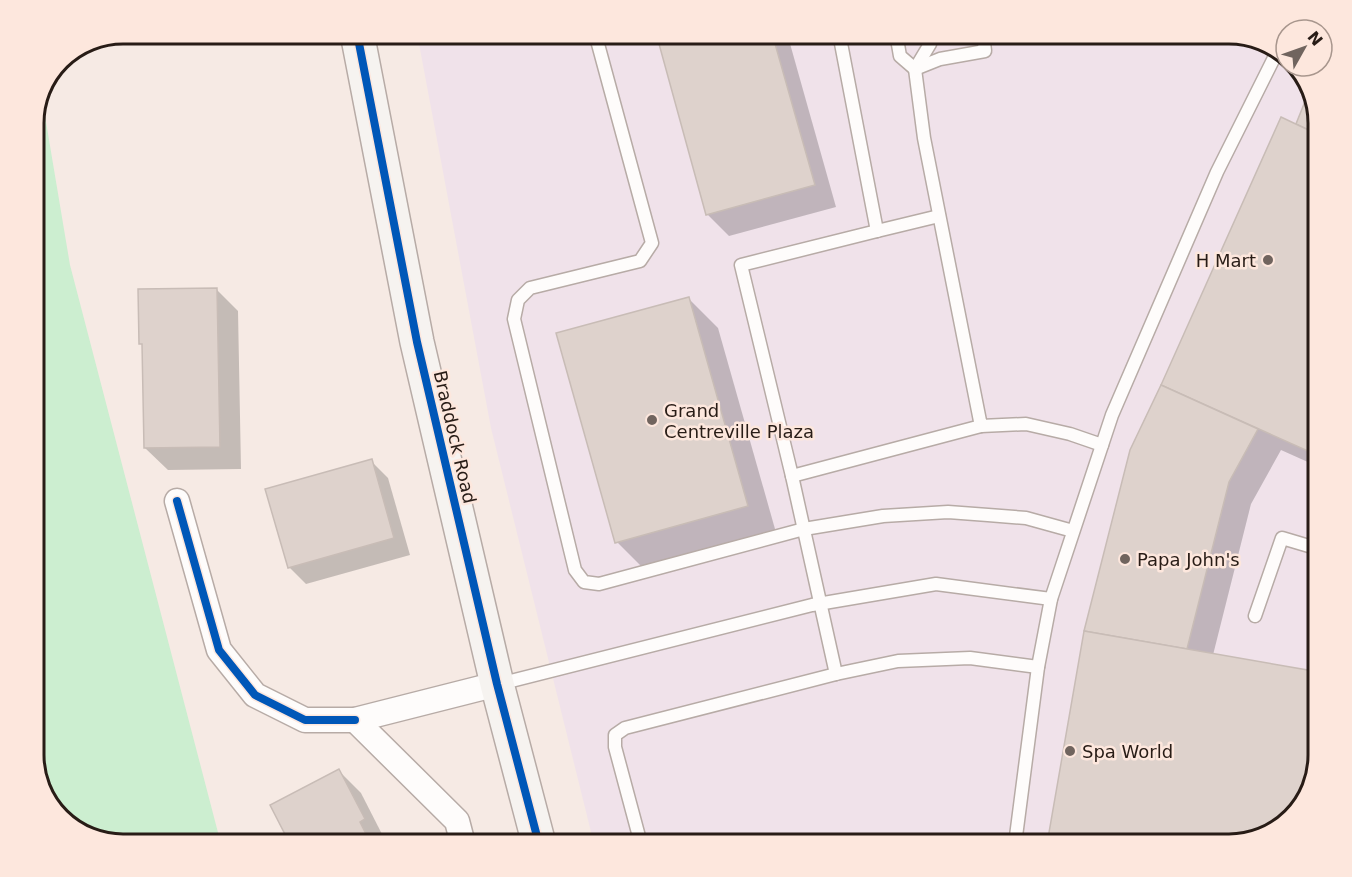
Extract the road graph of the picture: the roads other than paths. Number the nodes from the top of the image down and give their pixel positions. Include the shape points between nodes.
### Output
1 (359, 43) edge
2 (598, 43) edge
3 (841, 43) edge
4 (898, 43) edge
5 (930, 43) edge
6 (985, 43) edge
7 (1274, 58) edge
8 (915, 69) junction
9 (939, 216) junction
10 (877, 231) junction
11 (981, 426) junction
12 (1102, 445) junction
13 (792, 476) junction
14 (177, 501) dead end
15 (804, 530) junction
16 (1073, 531) junction
17 (1308, 546) edge
18 (1051, 599) junction
19 (821, 604) junction
20 (1256, 616) dead end
21 (1038, 666) junction
22 (836, 674) junction
23 (497, 684) junction
24 (355, 720) junction
25 (460, 834) edge
26 (536, 834) edge
27 (638, 834) edge
28 (1016, 834) edge

1 - 23 street, Braddock Road via 417,342
2 - 15 lane via 652,243 640,261 530,288 518,300 514,320 575,570 584,582 599,584
3 - 10 lane
4 - 8 lane via 900,56
5 - 8 lane
6 - 8 lane via 986,51 940,59
7 - 12 lane via 1217,172
8 - 9 lane
9 - 10 lane
9 - 11 lane
10 - 13 lane via 741,265
11 - 12 lane via 1026,424
11 - 13 lane
12 - 16 lane
13 - 15 lane
14 - 24 street via 219,650 255,695 305,720
15 - 16 lane via 883,516 948,512 1026,518
15 - 19 lane
16 - 18 lane
17 - 20 lane via 1282,538
18 - 19 lane via 936,584
18 - 21 lane
19 - 22 lane
19 - 23 lane
21 - 22 lane via 970,658 898,661
21 - 28 lane
22 - 27 lane via 625,728 615,735
23 - 24 street
23 - 26 street, Braddock Road
24 - 25 street via 457,821

